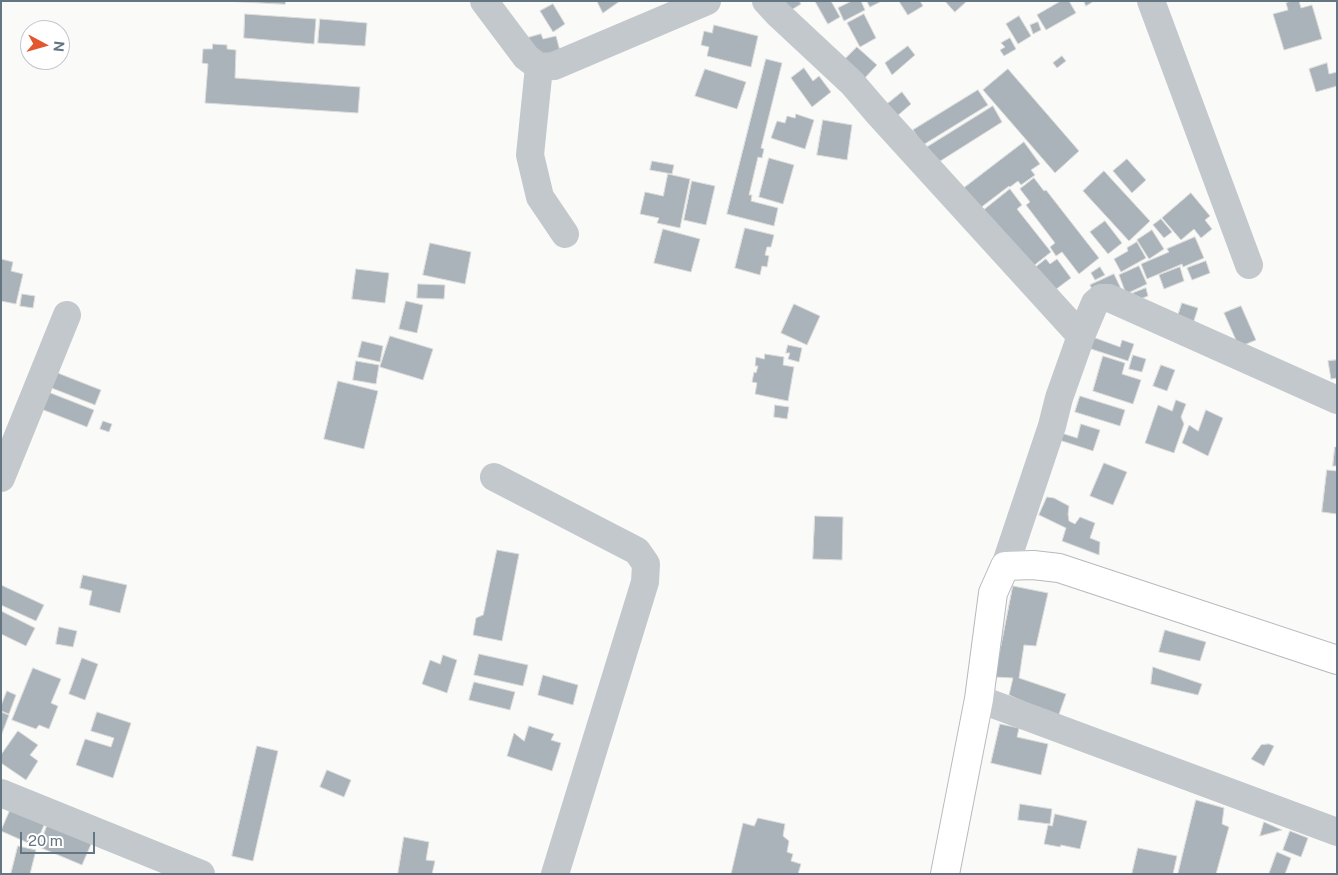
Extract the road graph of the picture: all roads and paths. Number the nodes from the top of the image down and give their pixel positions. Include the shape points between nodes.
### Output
1 (484, 1) edge
2 (707, 1) edge
3 (766, 1) edge
4 (1151, 1) edge
5 (539, 67) junction
6 (565, 234) dead end
7 (1249, 265) dead end
8 (67, 315) dead end
9 (1081, 336) junction
10 (1337, 400) edge
11 (494, 477) dead end
12 (1, 478) edge
13 (1005, 566) junction
14 (1337, 660) edge
15 (979, 699) junction
16 (1, 793) edge
17 (1337, 832) edge
18 (201, 874) edge
19 (555, 874) edge
20 (945, 874) edge

1 - 5 street via 526,57
2 - 5 street via 554,66
3 - 9 street via 852,83
4 - 7 street
5 - 6 street via 530,155 540,197
8 - 12 street
9 - 10 street via 1094,303 1101,298 1109,298
9 - 13 street
11 - 19 street via 637,551 646,564 645,582
13 - 14 main road via 1059,568
13 - 15 main road via 993,593
15 - 17 street
15 - 20 main road
16 - 18 street

